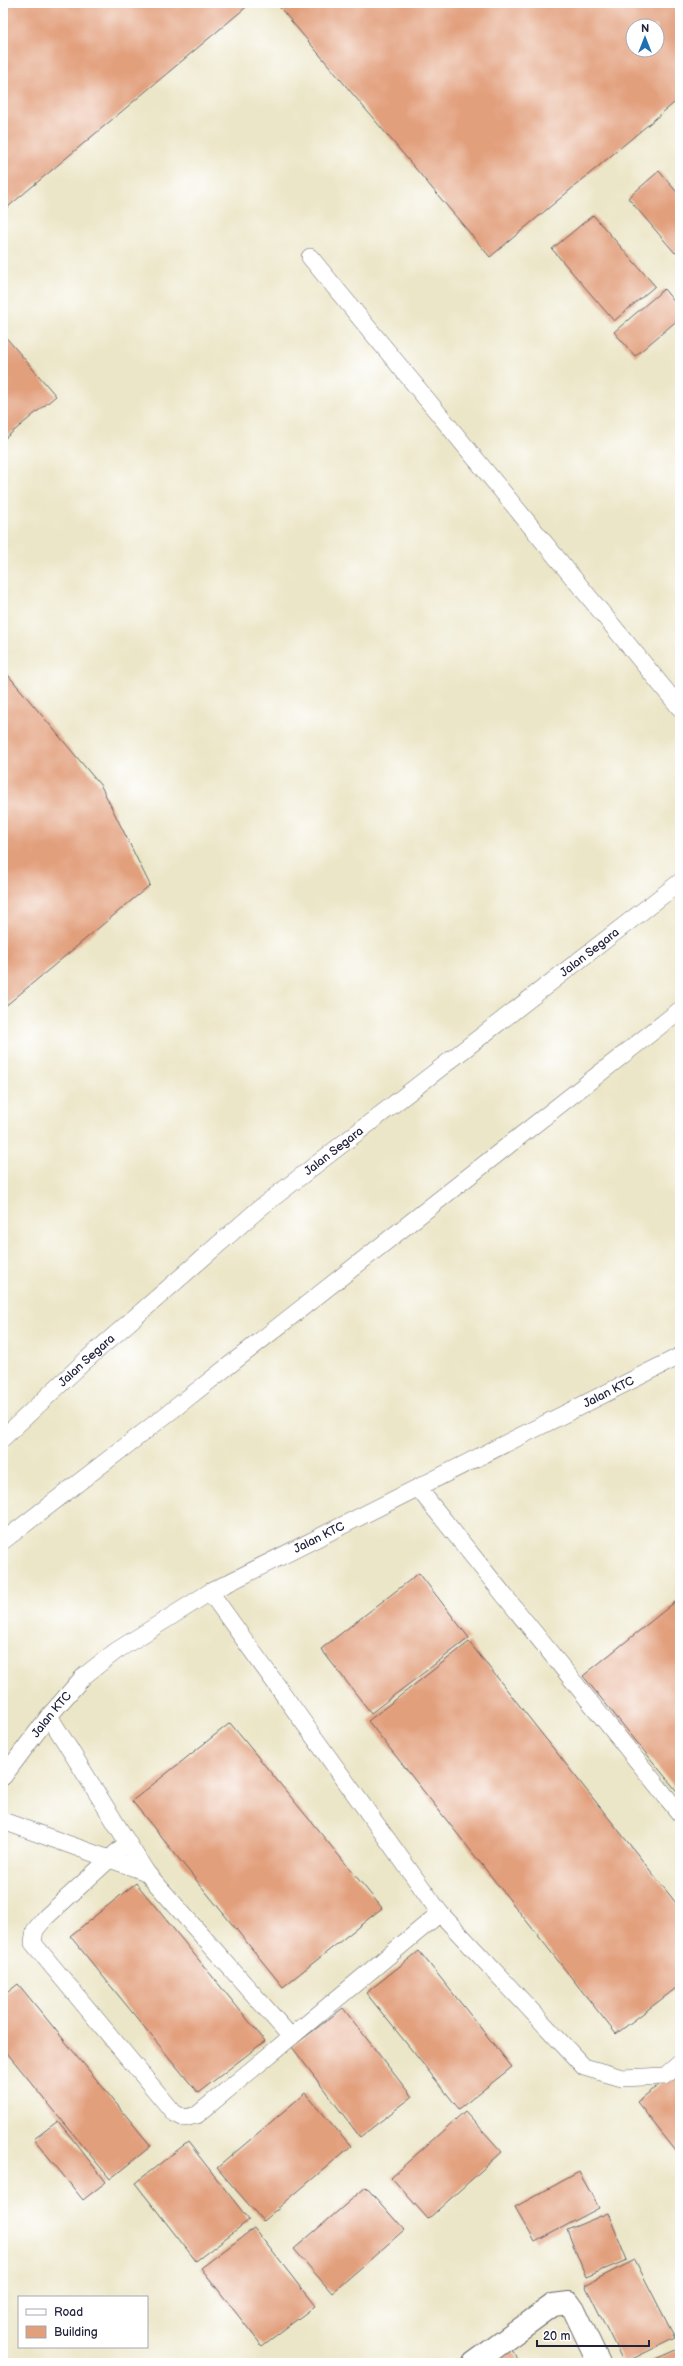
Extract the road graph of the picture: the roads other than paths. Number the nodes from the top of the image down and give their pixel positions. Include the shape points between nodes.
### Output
1 (310, 257) dead end
2 (680, 708) edge
3 (680, 882) edge
4 (680, 1010) edge
5 (680, 1356) edge
6 (3, 1438) edge
7 (418, 1488) junction
8 (3, 1541) edge
9 (210, 1592) junction
10 (50, 1716) junction
11 (3, 1777) edge
12 (680, 1814) edge
13 (3, 1821) edge
14 (128, 1842) junction
15 (109, 1859) junction
16 (146, 1872) junction
17 (440, 1913) junction
18 (291, 2037) junction
19 (680, 2063) edge
20 (474, 2363) edge
21 (600, 2363) edge

1 - 2 lane
3 - 6 lane, Jalan Segara via 454,1060 260,1208 86,1360
4 - 8 lane
5 - 7 lane, Jalan KTC
7 - 9 lane, Jalan KTC
7 - 12 lane
9 - 10 lane, Jalan KTC via 116,1651 84,1676
9 - 17 lane
10 - 11 lane, Jalan KTC
10 - 14 lane
13 - 15 lane
14 - 15 lane
14 - 16 lane
15 - 16 lane
15 - 18 lane via 46,1917 35,1930 33,1943 174,2113 184,2118 197,2115
16 - 18 lane
17 - 18 lane
17 - 19 lane via 584,2067 622,2078 666,2076
20 - 21 street via 553,2305 568,2303

